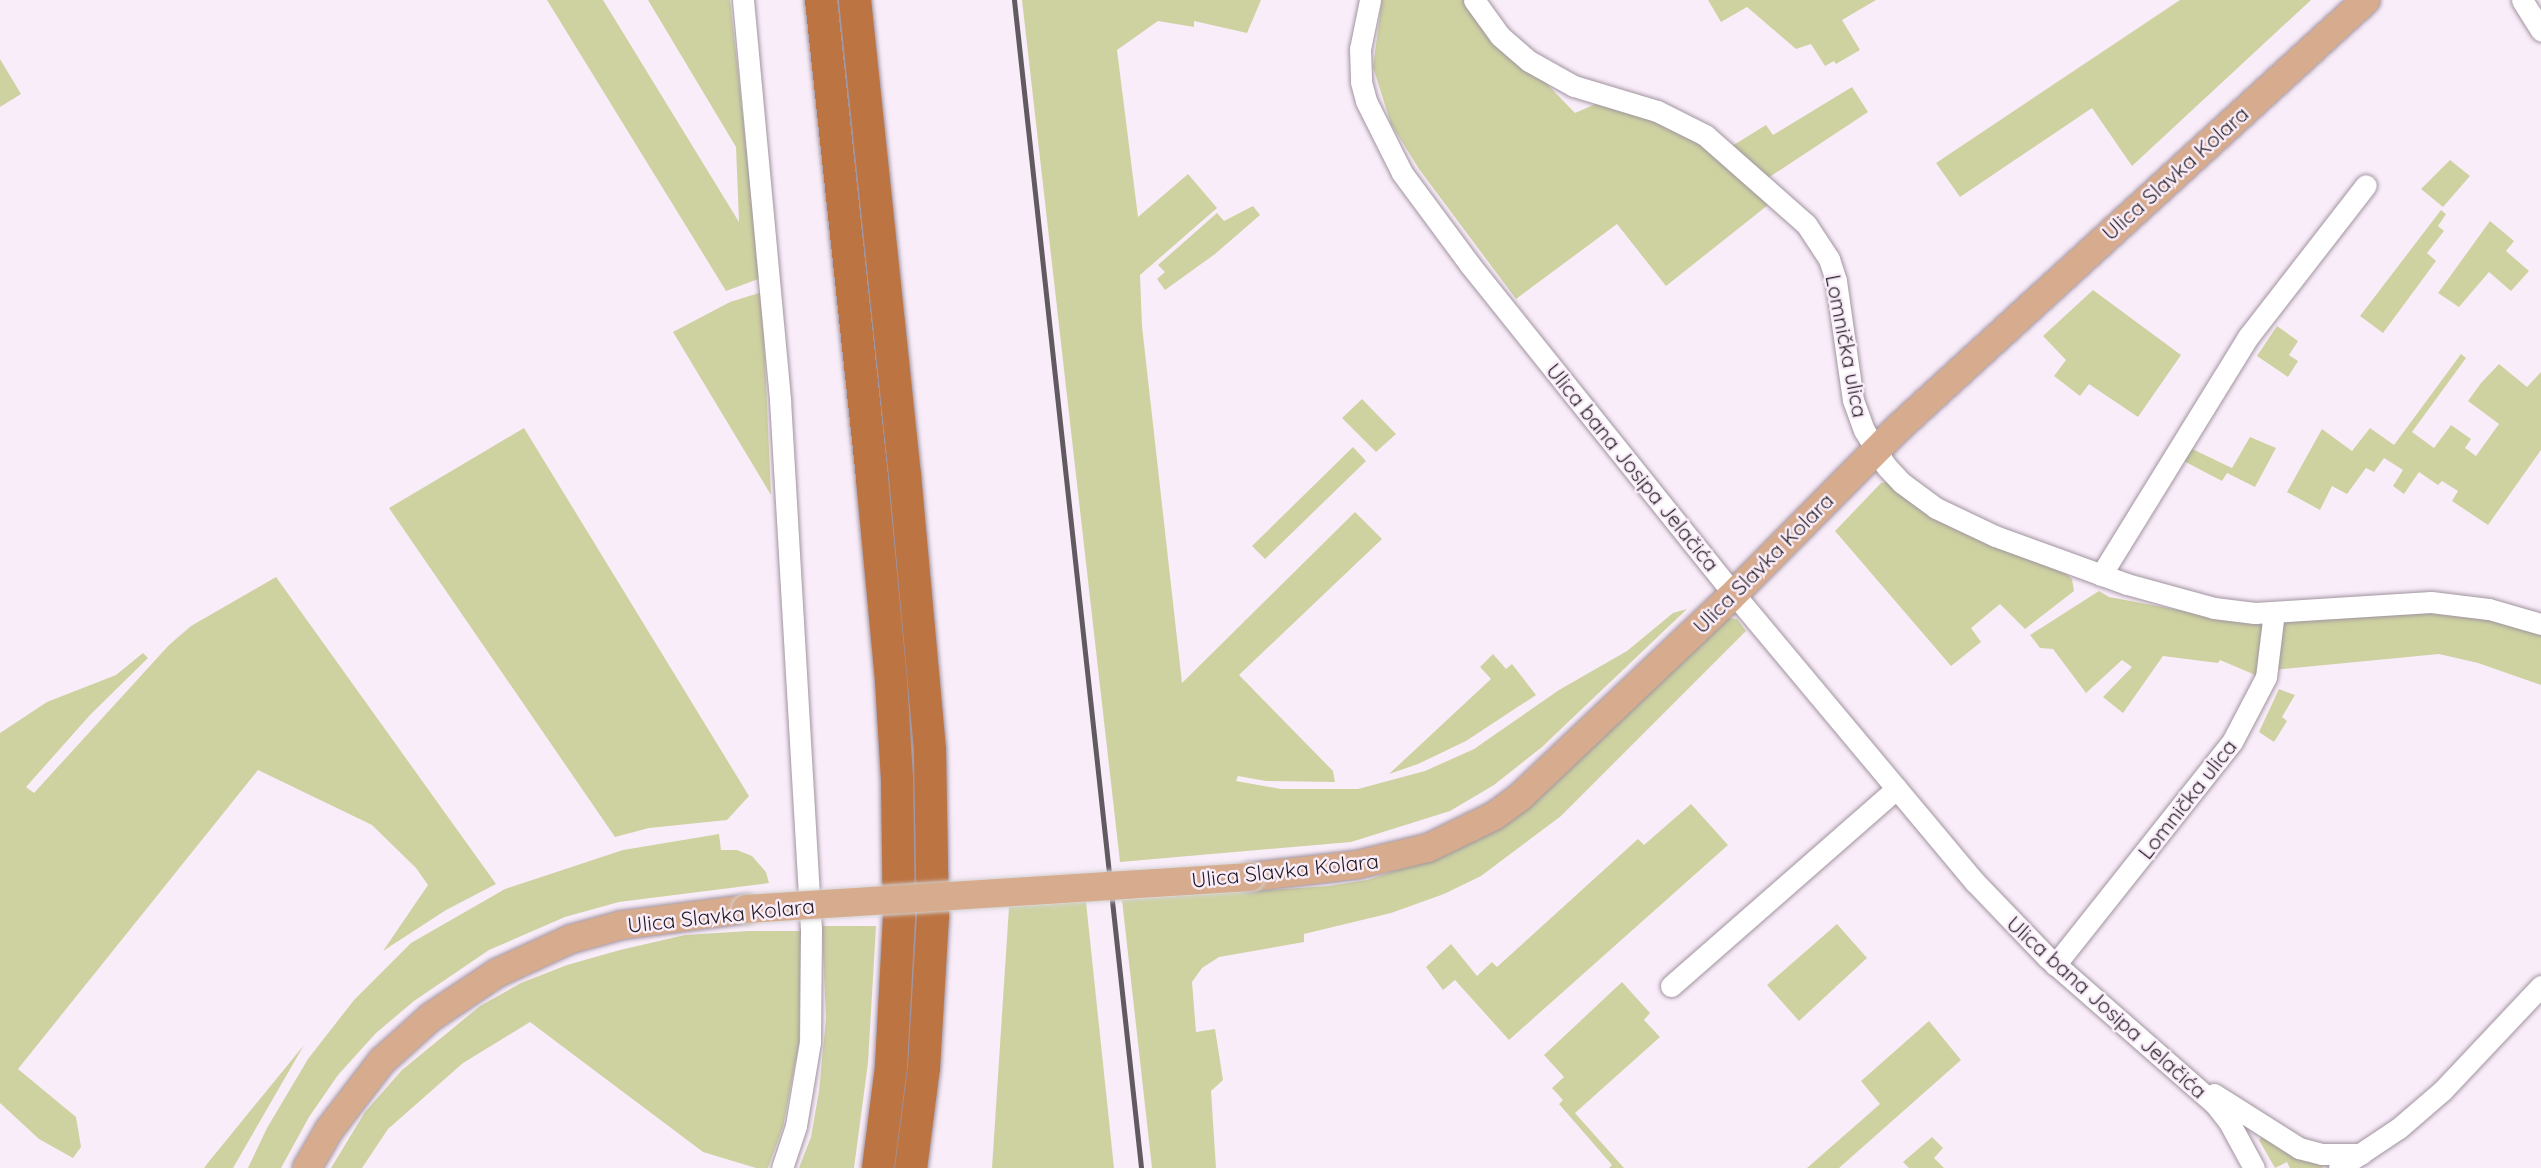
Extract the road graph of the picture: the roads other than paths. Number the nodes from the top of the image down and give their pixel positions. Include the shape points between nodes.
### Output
1 (743, 0) edge
2 (821, 0) edge
3 (855, 0) edge
4 (1370, 0) edge
5 (1474, 0) edge
6 (2366, 0) edge
7 (2522, 0) edge
8 (2541, 31) edge
9 (2366, 185) dead end
10 (1875, 451) junction
11 (2101, 575) junction
12 (1734, 594) junction
13 (2274, 611) junction
14 (2541, 624) edge
15 (1897, 788) junction
16 (2055, 965) junction
17 (1671, 986) dead end
18 (2541, 986) edge
19 (2197, 1086) junction
20 (2363, 1154) junction
21 (307, 1168) edge
22 (782, 1168) edge
23 (878, 1168) edge
24 (911, 1168) edge
25 (2254, 1168) edge
26 (2339, 1168) edge

1 - 22 street via 780,400 811,930 810,1042 796,1126
2 - 23 highway via 873,492 897,778 899,918 891,1067
3 - 24 highway via 930,751 933,916 924,1067
4 - 12 street, Ulica bana Josipa Jelačića via 1360,49 1361,82 1378,131 1402,173
5 - 10 street, Lomnička ulica via 1500,36 1529,61 1574,86 1657,111 1705,135 1806,224 1829,259 1836,281 1853,400
6 - 10 main road, Ulica Slavka Kolara
7 - 8 street
9 - 11 street via 2248,337
10 - 11 street, Lomnička ulica via 1902,483 1936,508 1994,536
10 - 12 main road, Ulica Slavka Kolara
11 - 13 street, Lomnička ulica via 2214,608
12 - 15 street, Ulica bana Josipa Jelačića
12 - 21 main road, Ulica Slavka Kolara, bridge via 1556,765 1494,816 1428,848 1397,857 1250,877 746,908 622,925 571,939 497,973 431,1017 382,1061 329,1130
13 - 14 street, Lomnička ulica via 2431,602 2489,609
13 - 16 street, Lomnička ulica via 2266,677 2232,742
15 - 16 street, Ulica bana Josipa Jelačića via 2001,912
15 - 17 street
16 - 19 street, Ulica bana Josipa Jelačića
18 - 20 street via 2443,1090
19 - 20 street via 2300,1148 2322,1154
19 - 25 street, Ulica bana Josipa Jelačića via 2229,1122
20 - 26 street

